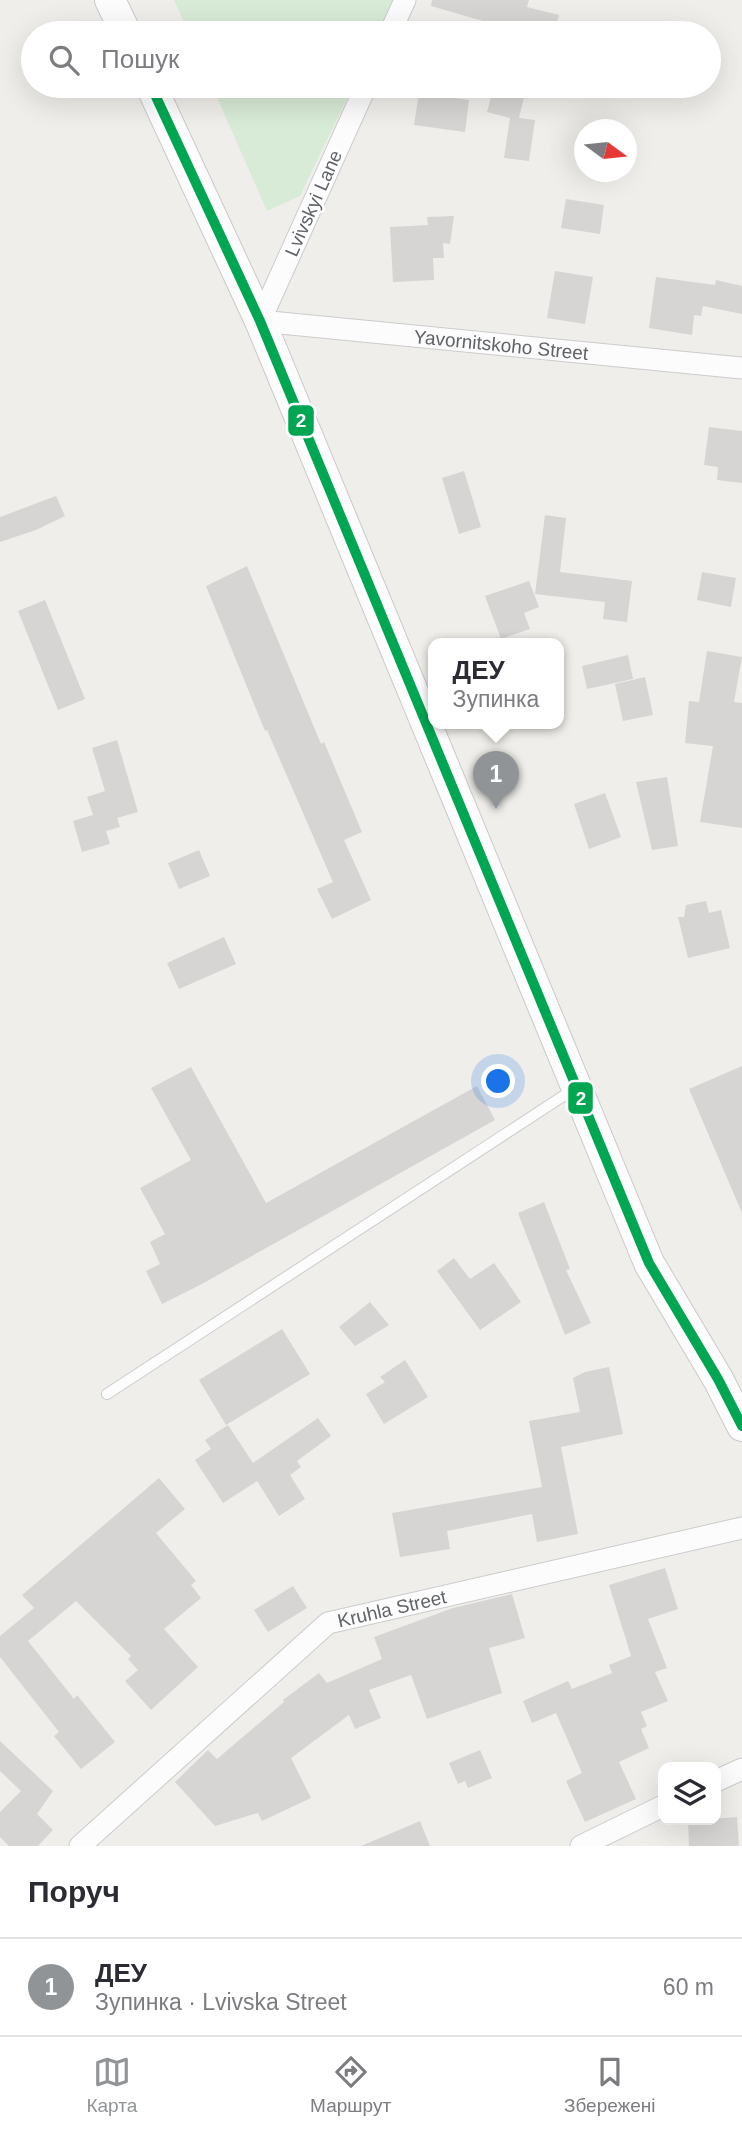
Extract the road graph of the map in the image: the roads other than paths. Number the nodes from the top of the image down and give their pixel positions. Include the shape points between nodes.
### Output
1 (110, 0) edge
2 (405, 0) edge
3 (120, 21) edge
4 (395, 21) edge
5 (156, 98) edge
6 (361, 98) edge
7 (260, 321) junction
8 (742, 368) edge
9 (428, 728) edge
10 (428, 729) edge
11 (576, 1087) junction
12 (107, 1394) dead end
13 (742, 1426) edge
14 (742, 1528) edge
15 (742, 1769) edge
16 (721, 1779) edge
17 (658, 1808) edge
18 (80, 1846) edge
19 (581, 1846) edge

1 - 3 main road
2 - 4 street
5 - 7 main road
6 - 7 street, Lvivskyi Lane
7 - 8 street, Yavornitskoho Street
7 - 9 main road
10 - 11 main road
11 - 12 lane
11 - 13 main road via 649,1263
14 - 18 street, Kruhla Street via 328,1623
15 - 16 street
17 - 19 street

